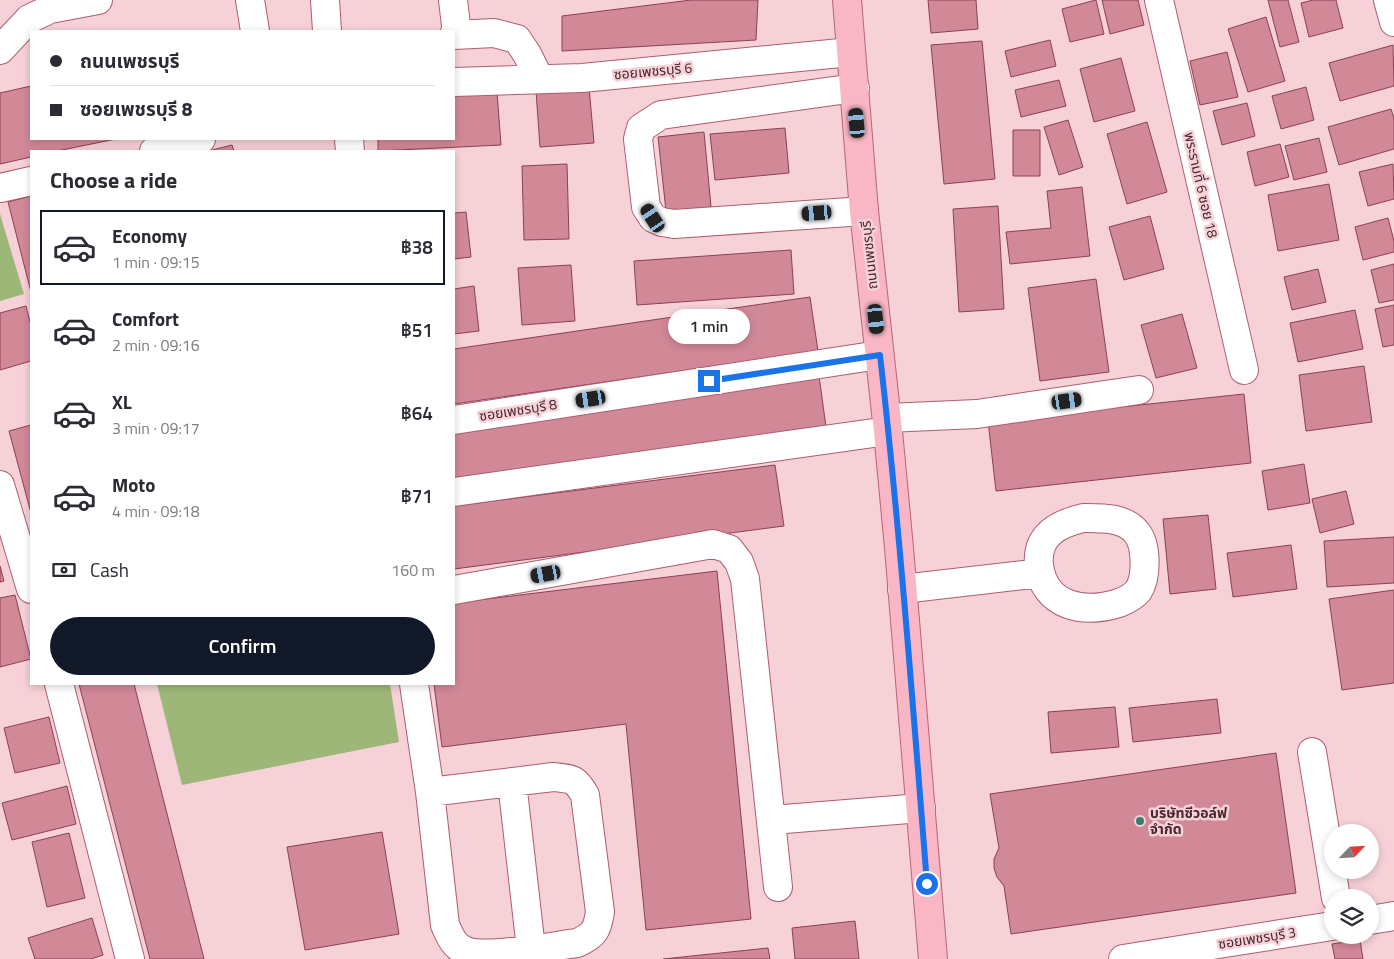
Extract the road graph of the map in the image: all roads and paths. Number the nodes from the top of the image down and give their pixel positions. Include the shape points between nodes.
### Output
1 (98, 0) edge
2 (250, 0) edge
3 (325, 0) edge
4 (453, 0) edge
5 (847, 0) edge
6 (1159, 0) edge
7 (1388, 0) edge
8 (1394, 22) edge
9 (255, 30) edge
10 (327, 30) edge
11 (456, 35) edge
12 (0, 50) edge
13 (851, 52) junction
14 (539, 78) junction
15 (455, 82) edge
16 (854, 88) junction
17 (197, 140) edge
18 (158, 150) edge
19 (30, 181) edge
20 (0, 188) edge
21 (864, 211) junction
22 (880, 355) junction
23 (1244, 370) dead end
24 (1139, 390) dead end
25 (455, 420) edge
26 (888, 425) junction
27 (0, 485) edge
28 (455, 492) edge
29 (1040, 573) dead end
30 (30, 586) edge
31 (902, 589) junction
32 (455, 590) edge
33 (59, 685) edge
34 (414, 685) edge
35 (1312, 752) dead end
36 (512, 782) junction
37 (430, 792) junction
38 (921, 808) junction
39 (772, 820) junction
40 (778, 887) dead end
41 (1335, 889) edge
42 (1394, 916) edge
43 (1379, 918) edge
44 (1324, 927) edge
45 (531, 949) junction
46 (130, 959) edge
47 (933, 959) edge
48 (1122, 959) edge

1 - 12 street via 50,9 29,19
2 - 9 street
3 - 10 street
4 - 11 street
5 - 13 main road, ถนนเพชรบุรี
6 - 23 street, พระรามที่ 6 ซอย 18
7 - 8 street
11 - 14 street via 494,33 517,40
13 - 14 street, ซอยเพชรบุรี 6 via 582,78
13 - 16 main road, ถนนเพชรบุรี
14 - 15 street, ซอยเพชรบุรี 6
16 - 21 main road, ถนนเพชรบุรี
16 - 21 street via 661,115 641,128 638,140 646,207 653,218 662,222 674,224
17 - 18 street
19 - 20 street
21 - 22 main road, ถนนเพชรบุรี
22 - 25 street, ซอยเพชรบุรี 8
22 - 26 main road, ถนนเพชรบุรี
24 - 26 street
26 - 28 street
26 - 31 main road, ถนนเพชรบุรี
27 - 30 street
29 - 31 street
31 - 38 main road, ถนนเพชรบุรี
32 - 39 street via 713,544 729,549 739,562 745,580
33 - 46 street
34 - 37 street
35 - 41 street
36 - 37 street
36 - 45 street
36 - 45 street via 553,777 568,778 578,783 585,795 600,912 597,927 590,937
37 - 45 street via 445,925 453,942 466,951 484,954
38 - 39 street
38 - 47 main road, ถนนเพชรบุรี
39 - 40 street
42 - 43 street
44 - 48 street, ซอยเพชรบุรี 3

